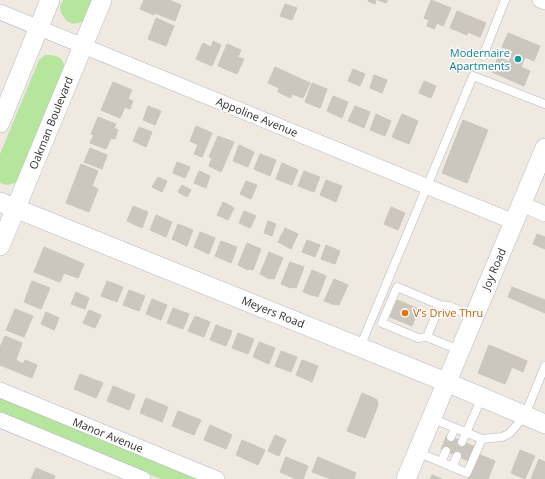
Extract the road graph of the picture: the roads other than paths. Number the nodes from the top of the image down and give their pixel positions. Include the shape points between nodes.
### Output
1 (50, 0) edge
2 (102, 0) edge
3 (504, 0) edge
4 (540, 0) edge
5 (545, 2) edge
6 (0, 12) edge
7 (39, 28) junction
8 (83, 46) junction
9 (483, 56) dead end
10 (545, 104) edge
11 (0, 122) edge
12 (545, 148) edge
13 (427, 187) junction
14 (522, 204) junction
15 (8, 205) edge
16 (545, 214) edge
17 (514, 222) junction
18 (0, 246) edge
19 (440, 305) junction
20 (474, 317) junction
21 (427, 338) junction
22 (360, 347) junction
23 (459, 350) junction
24 (545, 366) edge
25 (446, 382) junction
26 (0, 390) edge
27 (482, 397) junction
28 (525, 415) junction
29 (431, 418) junction
30 (0, 420) edge
31 (545, 424) edge
32 (455, 428) junction
33 (467, 433) junction
34 (452, 437) dead end
35 (482, 439) junction
36 (462, 442) dead end
37 (446, 451) dead end
38 (417, 452) junction
39 (457, 456) dead end
40 (441, 462) junction
41 (452, 467) junction
42 (143, 479) edge
43 (216, 479) edge
44 (406, 479) edge

1 - 7 street
2 - 8 street, Oakman Boulevard
3 - 9 lane
4 - 5 street
6 - 7 street, Appoline Avenue
7 - 8 street, Appoline Avenue
7 - 11 street
8 - 13 street, Appoline Avenue
8 - 15 street, Oakman Boulevard
10 - 13 lane via 473,76
12 - 14 street, Joy Road
13 - 17 street, Appoline Avenue
13 - 22 lane
14 - 16 street
14 - 17 street, Joy Road
15 - 18 street, Oakman Boulevard
15 - 22 street, Meyers Road
17 - 20 street, Joy Road
19 - 20 lane via 449,306
19 - 21 lane
19 - 21 lane via 397,287 382,323 418,338
20 - 23 street, Joy Road
21 - 23 lane
22 - 25 street, Meyers Road
23 - 25 street, Joy Road
24 - 28 lane
25 - 27 street, Meyers Road
25 - 29 street, Joy Road
26 - 43 street, Manor Avenue
27 - 28 street, Meyers Road
27 - 33 lane
28 - 31 street, Meyers Road
28 - 35 lane via 510,433 502,437
29 - 32 lane
29 - 38 street, Joy Road
30 - 42 street
32 - 33 lane
32 - 34 lane
33 - 35 lane
33 - 36 lane
35 - 41 lane via 467,473
37 - 40 lane
38 - 40 lane
38 - 44 street, Joy Road
39 - 41 lane
40 - 41 lane

